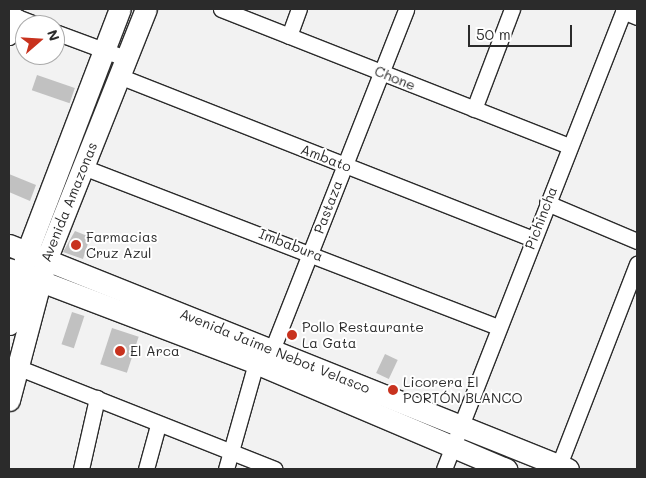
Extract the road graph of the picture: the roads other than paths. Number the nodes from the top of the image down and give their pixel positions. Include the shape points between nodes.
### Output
1 (120, 9) edge
2 (146, 9) edge
3 (221, 9) edge
4 (299, 9) edge
5 (406, 9) edge
6 (512, 9) edge
7 (628, 12) edge
8 (13, 16) edge
9 (65, 36) edge
10 (289, 36) junction
11 (9, 37) edge
12 (104, 51) junction
13 (122, 67) junction
14 (381, 72) junction
15 (474, 109) junction
16 (569, 146) junction
17 (344, 166) junction
18 (83, 167) junction
19 (547, 203) junction
20 (533, 239) junction
21 (637, 241) edge
22 (27, 252) edge
23 (311, 252) junction
24 (637, 264) edge
25 (23, 275) edge
26 (9, 324) edge
27 (497, 327) junction
28 (272, 350) junction
29 (256, 363) junction
30 (17, 367) junction
31 (97, 398) junction
32 (9, 400) edge
33 (158, 425) junction
34 (458, 426) junction
35 (452, 446) junction
36 (230, 452) junction
37 (563, 467) edge
38 (81, 469) edge
39 (146, 469) edge
40 (226, 469) edge
41 (274, 469) edge
42 (444, 469) edge
43 (506, 469) edge

1 - 12 main road, Avenida Amazonas
2 - 13 main road, Avenida Amazonas
3 - 10 street, Chone
4 - 10 street
5 - 14 street, Pastaza
6 - 15 street
7 - 16 street, Pichincha
8 - 11 street
9 - 12 street, Ambato
10 - 14 street, Chone
12 - 13 street, Ambato
12 - 22 main road, Avenida Amazonas
13 - 17 street, Ambato
13 - 18 main road, Avenida Amazonas
14 - 15 street, Chone
14 - 17 street, Pastaza
15 - 16 street, Chone
16 - 19 street, Pichincha
17 - 20 street, Ambato
17 - 23 street, Pastaza
18 - 22 main road, Avenida Amazonas
18 - 23 street, Imbabura
19 - 20 street, Pichincha
19 - 21 street
20 - 27 street, Pichincha
22 - 25 main road, Avenida Amazonas
22 - 28 main road, Avenida Jaime Nebot Velasco
23 - 27 street, Imbabura
23 - 28 street, Pastaza
24 - 37 street
25 - 26 main road, Avenida Amazonas
25 - 29 main road, Avenida Jaime Nebot Velasco
25 - 30 main road, Avenida Amazonas
27 - 34 street, Pichincha
28 - 34 main road, Avenida Jaime Nebot Velasco
29 - 35 main road, Avenida Jaime Nebot Velasco
29 - 36 street
30 - 31 street
30 - 32 main road, Avenida Amazonas
31 - 33 street
31 - 38 street
33 - 36 street
33 - 39 street
34 - 35 street, Pichincha
34 - 37 main road, Avenida Jaime Nebot Velasco
35 - 42 street, Pichincha
35 - 43 main road, Avenida Jaime Nebot Velasco
36 - 40 street
36 - 41 street

